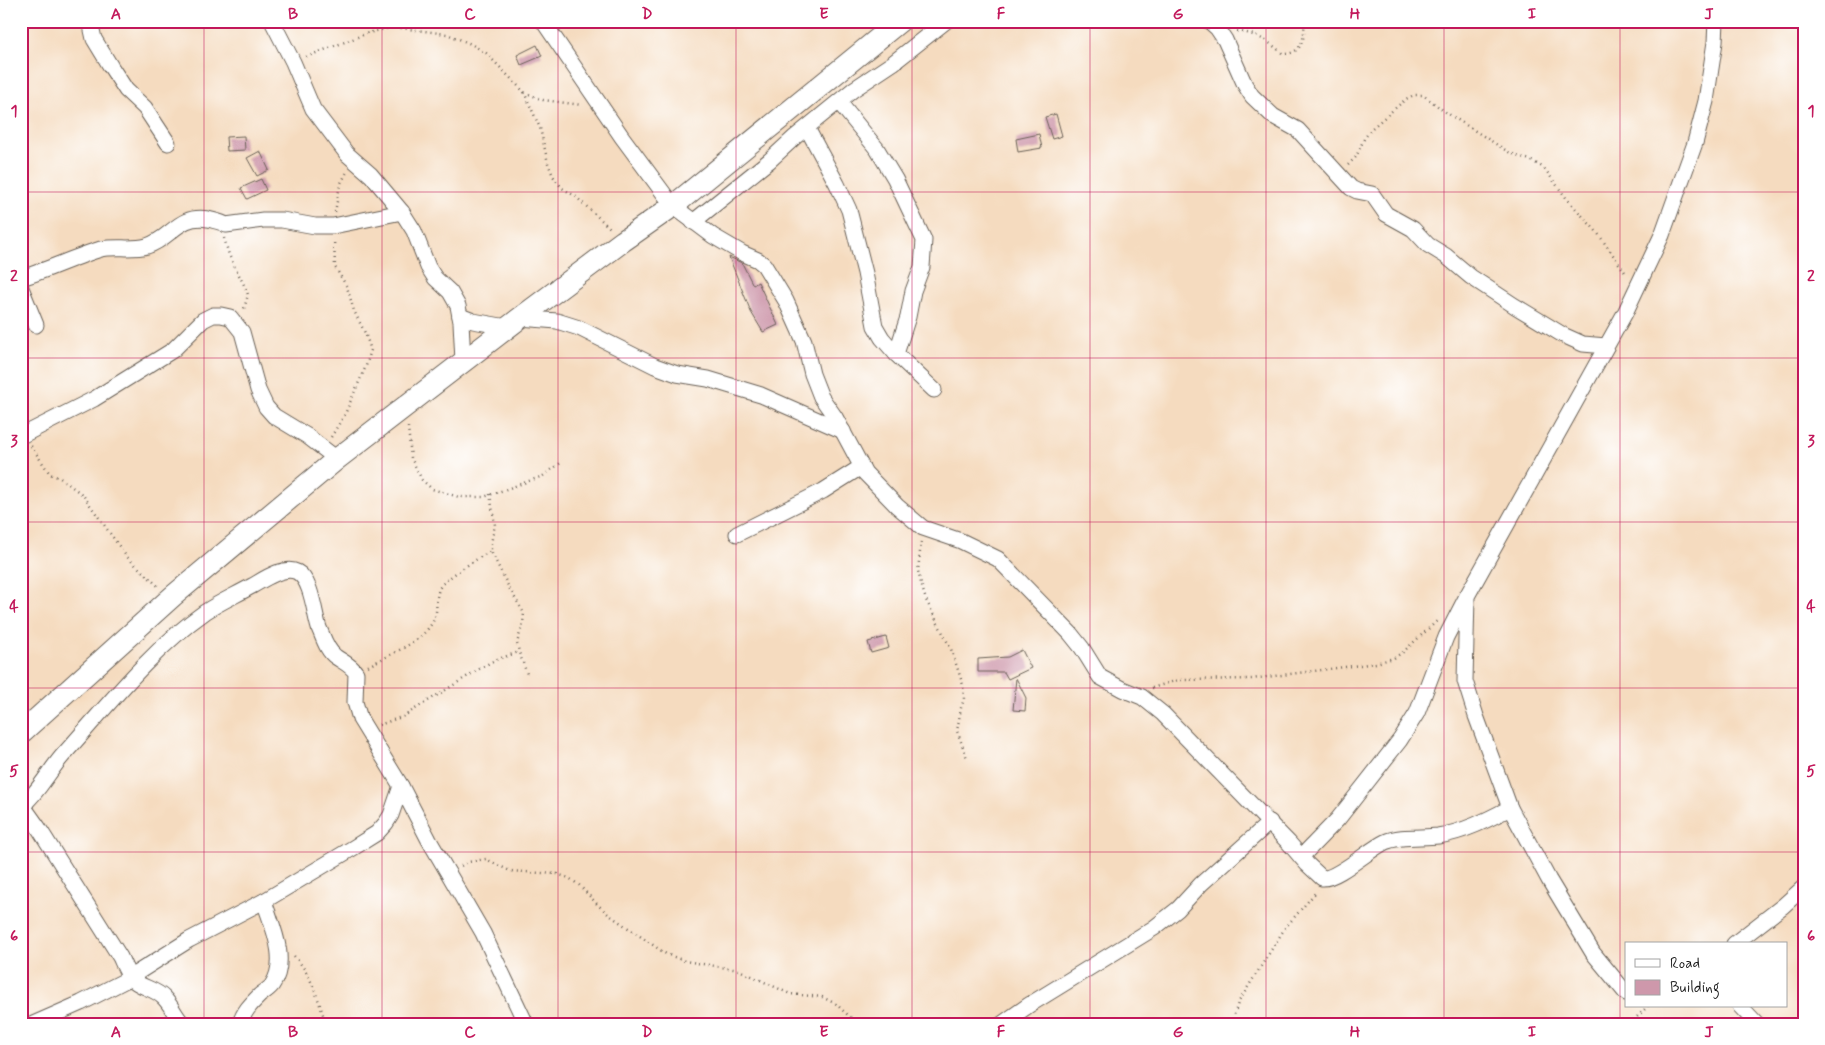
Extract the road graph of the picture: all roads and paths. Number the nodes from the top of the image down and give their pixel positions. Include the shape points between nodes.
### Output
1 (90, 21) edge
2 (272, 21) edge
3 (543, 21) edge
4 (900, 21) edge
5 (946, 21) edge
6 (1304, 21) edge
7 (1716, 21) edge
8 (1213, 25) edge
9 (293, 62) junction
10 (524, 92) junction
11 (839, 102) junction
12 (601, 106) junction
13 (807, 128) junction
14 (168, 143) dead end
15 (353, 159) junction
16 (1332, 168) junction
17 (674, 206) junction
18 (402, 212) junction
19 (221, 222) junction
20 (693, 222) junction
21 (332, 226) junction
22 (623, 241) junction
23 (21, 278) edge
24 (1640, 281) junction
25 (21, 288) edge
26 (460, 316) junction
27 (513, 322) junction
28 (36, 325) dead end
29 (238, 326) junction
30 (1606, 346) junction
31 (896, 354) junction
32 (463, 362) junction
33 (934, 390) dead end
34 (408, 404) junction
35 (843, 431) junction
36 (24, 435) edge
37 (331, 454) junction
38 (562, 462) dead end
39 (861, 467) junction
40 (490, 494) junction
41 (923, 528) junction
42 (737, 534) dead end
43 (491, 551) junction
44 (173, 596) junction
45 (1467, 596) junction
46 (1438, 620) dead end
47 (519, 652) junction
48 (356, 673) junction
49 (527, 674) dead end
50 (1134, 694) junction
51 (364, 726) junction
52 (21, 733) edge
53 (968, 758) dead end
54 (401, 786) junction
55 (22, 806) edge
56 (1510, 808) junction
57 (1270, 822) junction
58 (1302, 859) junction
59 (448, 874) junction
60 (1322, 877) junction
61 (1804, 887) edge
62 (264, 901) junction
63 (277, 940) junction
64 (1737, 942) edge
65 (130, 977) junction
66 (1625, 992) edge
67 (1646, 1008) edge
68 (1742, 1008) edge
69 (33, 1024) edge
70 (182, 1024) edge
71 (240, 1024) edge
72 (326, 1024) edge
73 (526, 1024) edge
74 (860, 1024) edge
75 (1002, 1024) edge
76 (1231, 1024) edge
77 (1630, 1024) edge
78 (1757, 1024) edge

1 - 14 street via 94,39 111,67 126,90 145,108
2 - 9 street
3 - 12 street
4 - 17 main road
5 - 11 street
6 - 8 path via 1304,39 1292,53 1286,54 1257,36
7 - 24 street via 1716,42 1696,143 1662,235
8 - 16 street via 1230,49 1252,96 1273,116 1298,130
9 - 10 path via 368,33 392,27 419,30 447,34 471,44 486,53
9 - 15 street via 313,109
10 - 12 path via 559,103
10 - 22 path via 540,128 553,176 562,188 576,196
11 - 13 street
11 - 31 street via 877,149 924,240 922,267
12 - 17 street
13 - 20 street
13 - 31 street via 849,210 876,326
15 - 18 street
15 - 21 path via 340,185
16 - 24 path via 1353,162 1372,128 1406,99 1414,94 1423,95 1510,153 1544,168 1597,232 1626,274
16 - 30 street via 1354,190 1374,195 1386,214 1413,229 1428,245 1515,306 1583,344
17 - 20 street
17 - 22 main road
18 - 21 street
18 - 26 street via 414,231 428,267 450,292
19 - 21 street via 226,225 282,220
19 - 23 street via 192,218 146,246 103,249
19 - 29 path via 225,245 248,295
20 - 35 street via 758,260 767,270 800,332 821,397
21 - 37 path via 335,267 348,287 371,350
22 - 27 main road
24 - 30 street
25 - 28 street
26 - 27 street via 473,321
26 - 32 street
27 - 32 main road
27 - 35 street via 557,322 579,328 655,366 752,392
29 - 36 street via 221,315 203,320 173,350 94,399
29 - 37 street via 247,346 260,398 266,407 274,416
30 - 45 street
31 - 33 street
32 - 34 main road
34 - 37 main road
34 - 40 path via 411,458 422,480 432,489 459,497
35 - 39 street
36 - 44 path via 50,474 83,495 126,556 156,585
37 - 44 main road
38 - 40 path via 544,476
39 - 41 street via 897,506
39 - 42 street via 823,491
40 - 43 path via 495,525
41 - 50 street via 961,541 998,559 1070,633 1100,677
41 - 53 path via 918,571 926,600 951,649 963,685 964,699 957,731
43 - 47 path via 524,613
43 - 48 path via 442,583 438,591 436,616 424,634
44 - 52 main road
45 - 56 street via 1465,681
45 - 58 street via 1453,621 1417,713 1400,740 1338,819
46 - 50 path via 1403,652 1376,663 1251,679 1178,680
47 - 49 path
47 - 51 path via 484,666 404,716
48 - 51 street via 355,702
48 - 55 street via 334,656 326,644 305,580 297,572 287,570 270,576 205,612 167,644 66,751 34,796
50 - 57 street via 1163,714
51 - 54 street
54 - 59 street
54 - 62 street via 392,815 377,833
55 - 65 street
56 - 60 street via 1476,826 1439,836 1390,840 1330,877
56 - 66 street via 1593,953
57 - 58 street
57 - 75 street via 1154,928
58 - 60 street
59 - 73 street via 483,933
59 - 74 path via 468,862 486,859 510,871 557,874 569,878 608,914 666,954 685,962 739,970 790,994 822,997
60 - 76 path via 1318,890 1284,928 1238,1003
61 - 64 street
62 - 63 street
62 - 65 street via 189,940
63 - 71 street via 278,970 272,984 250,1005
63 - 72 path via 302,966 312,983
65 - 69 street
65 - 70 street via 166,999
67 - 77 path
68 - 78 street

